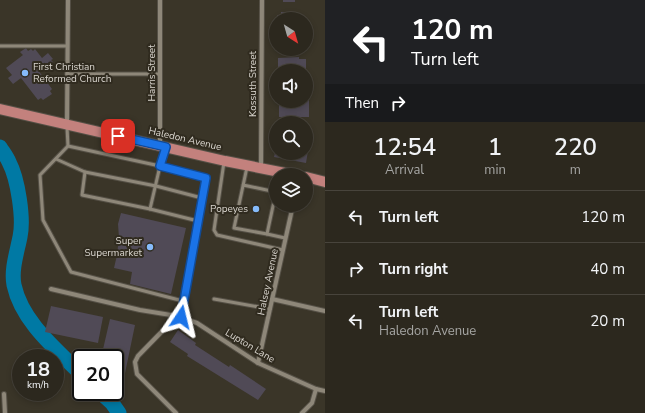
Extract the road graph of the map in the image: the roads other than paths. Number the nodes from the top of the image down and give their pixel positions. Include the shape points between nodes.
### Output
1 (68, 0) edge
2 (160, 0) edge
3 (262, 0) edge
4 (0, 46) edge
5 (67, 46) junction
6 (67, 74) junction
7 (160, 74) junction
8 (0, 109) edge
9 (67, 125) junction
10 (68, 146) junction
11 (163, 146) junction
12 (56, 159) junction
13 (225, 160) junction
14 (247, 165) junction
15 (160, 166) junction
16 (261, 168) junction
17 (269, 170) edge
18 (85, 172) junction
19 (313, 179) edge
20 (325, 182) edge
21 (243, 185) junction
22 (156, 186) junction
23 (269, 191) edge
24 (202, 198) junction
25 (150, 209) junction
26 (272, 212) edge
27 (291, 212) edge
28 (198, 221) junction
29 (267, 234) junction
30 (285, 238) junction
31 (283, 250) junction
32 (51, 289) dead end
33 (214, 299) dead end
34 (272, 299) junction
35 (183, 302) junction
36 (270, 309) junction
37 (325, 311) edge
38 (179, 317) junction
39 (258, 363) junction
40 (316, 389) junction
41 (325, 391) edge
42 (4, 394) dead end
43 (5, 413) edge
44 (176, 413) edge
45 (302, 413) edge

1 - 5 street
2 - 7 street, Harris Street
3 - 16 street, Kossuth Street
4 - 5 lane
5 - 6 street
6 - 7 lane
6 - 9 street
7 - 11 street, Harris Street
8 - 9 main road, Haledon Avenue
9 - 10 lane
9 - 11 main road, Haledon Avenue
10 - 12 lane
10 - 15 lane
11 - 13 main road, Haledon Avenue
11 - 15 lane
12 - 18 lane
12 - 35 lane via 40,175 43,220 71,272
13 - 14 main road, Haledon Avenue
13 - 31 lane via 214,230 217,235
14 - 16 main road, Haledon Avenue
14 - 21 lane
15 - 22 lane
15 - 24 lane via 206,178
16 - 17 main road, Haledon Avenue
18 - 22 lane
18 - 25 lane via 82,195
19 - 20 main road
21 - 23 lane
21 - 29 lane via 234,228
22 - 24 lane
22 - 25 lane
24 - 28 lane
25 - 28 lane
26 - 29 lane
27 - 30 street, Halsey Avenue
28 - 35 lane
29 - 30 lane
30 - 31 street, Halsey Avenue
31 - 34 street, Halsey Avenue
32 - 38 street, Lupton Lane
33 - 36 lane
34 - 36 street, Halsey Avenue
34 - 37 street
35 - 38 lane
36 - 39 street, Halsey Avenue
38 - 39 street, Lupton Lane via 197,323
38 - 44 street via 134,362 137,374
39 - 40 street, Lupton Lane
40 - 41 street, Lupton Lane
40 - 45 street via 312,404
42 - 43 street

